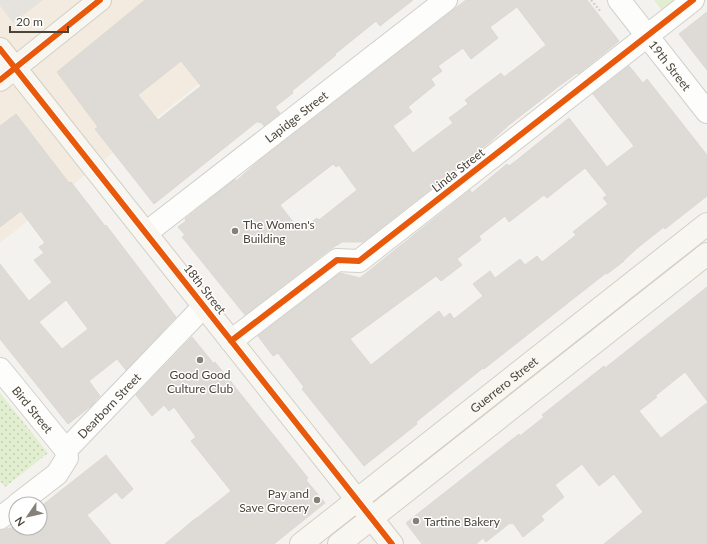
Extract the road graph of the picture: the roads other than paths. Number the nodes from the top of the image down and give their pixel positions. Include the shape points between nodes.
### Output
1 (100, 0) edge
2 (446, 0) edge
3 (619, 0) edge
4 (693, 0) edge
5 (648, 36) junction
6 (0, 49) edge
7 (7, 74) edge
8 (707, 112) edge
9 (707, 224) edge
10 (146, 233) junction
11 (707, 254) edge
12 (204, 306) junction
13 (231, 341) junction
14 (0, 369) edge
15 (66, 450) junction
16 (29, 496) edge
17 (356, 500) junction
18 (8, 512) edge
19 (0, 518) edge
20 (372, 518) junction
21 (301, 544) edge
22 (339, 544) edge
23 (392, 544) edge

1 - 7 main road
2 - 10 street, Lapidge Street
3 - 5 street, 19th Street
4 - 5 street, Linda Street
5 - 8 street, 19th Street
5 - 13 street, Linda Street via 359,261 337,260
6 - 7 main road, 18th Street
7 - 10 main road, 18th Street
9 - 17 main road, Guerrero Street
10 - 12 main road, 18th Street
11 - 20 main road, Guerrero Street
12 - 13 main road, 18th Street
12 - 15 street, Dearborn Street
13 - 17 main road, 18th Street
14 - 15 street, Bird Street
15 - 16 street, Dearborn Street via 66,458 57,474
17 - 20 main road, 18th Street
17 - 21 main road, Guerrero Street
18 - 19 street, Dearborn Street
20 - 22 main road, Guerrero Street
20 - 23 main road, 18th Street

